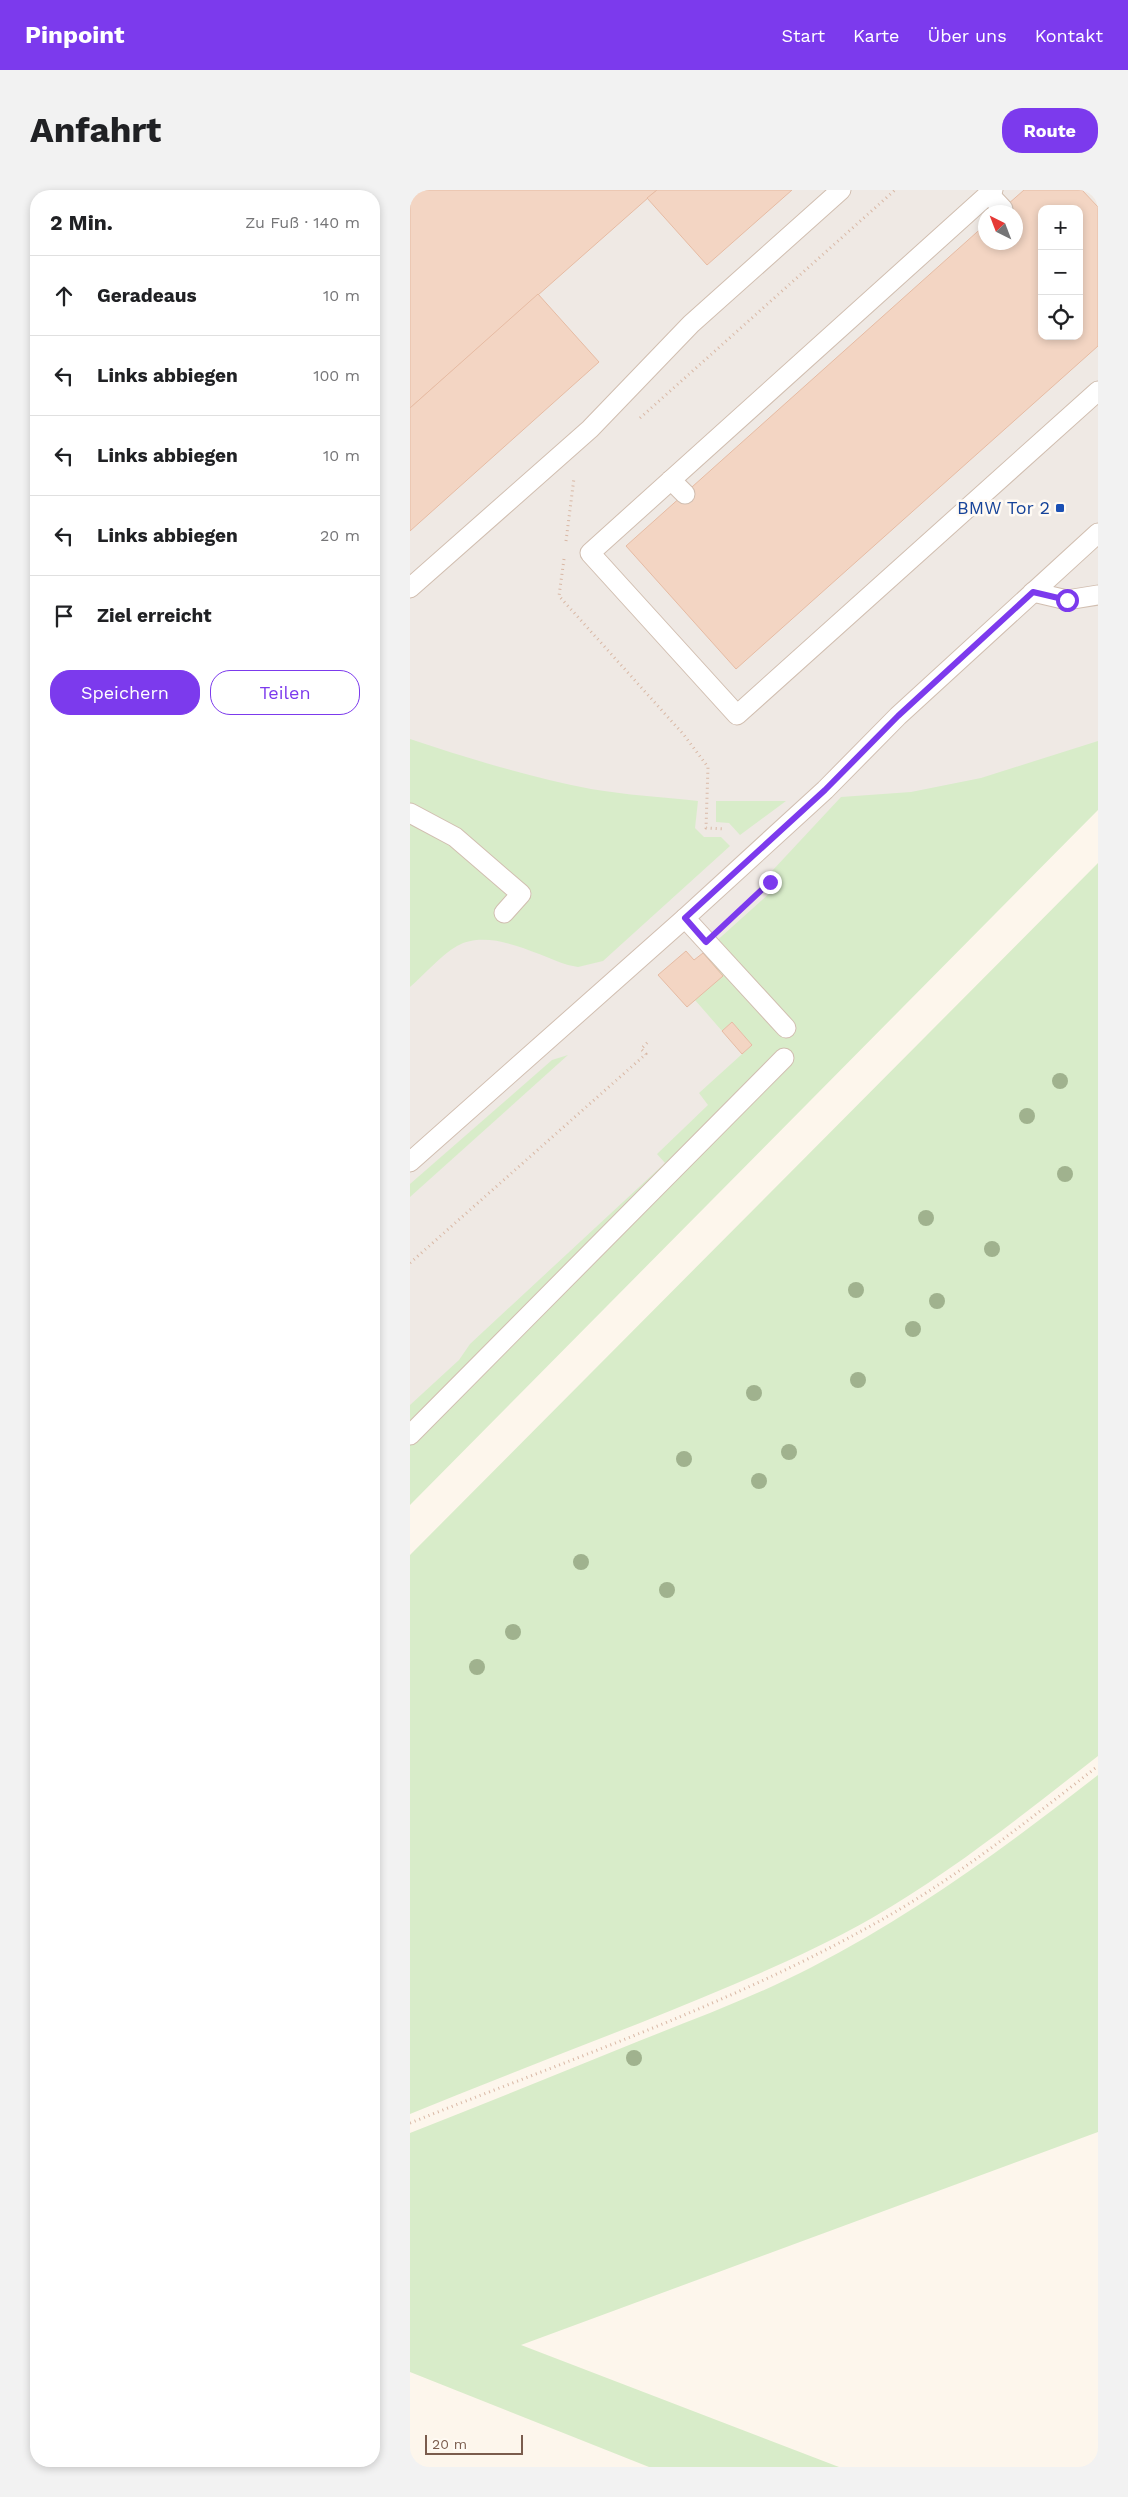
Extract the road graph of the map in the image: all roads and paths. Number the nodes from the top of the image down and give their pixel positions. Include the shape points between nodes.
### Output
1 (841, 190) edge
2 (991, 192) edge
3 (1001, 205) edge
4 (1098, 391) edge
5 (671, 480) junction
6 (685, 494) dead end
7 (1098, 533) edge
8 (410, 588) edge
9 (1033, 592) junction
10 (1098, 595) edge
11 (410, 813) edge
12 (770, 882) dead end
13 (504, 913) dead end
14 (685, 918) junction
15 (706, 942) junction
16 (786, 1028) dead end
17 (649, 1041) dead end
18 (784, 1058) dead end
19 (410, 1162) edge
20 (410, 1263) edge
21 (410, 1435) edge
22 (1098, 1766) edge
23 (410, 2122) edge

1 - 8 lane via 691,324 590,429
2 - 3 lane
2 - 5 lane
4 - 5 lane via 737,715 590,553
5 - 6 lane
7 - 9 lane
9 - 10 lane via 1067,600
9 - 14 lane
11 - 13 lane via 455,837 521,894
12 - 15 path
14 - 15 lane
14 - 19 lane
15 - 16 lane
17 - 20 path via 641,1049 646,1054
18 - 21 lane
22 - 23 path via 932,1889 809,1959 712,2003

